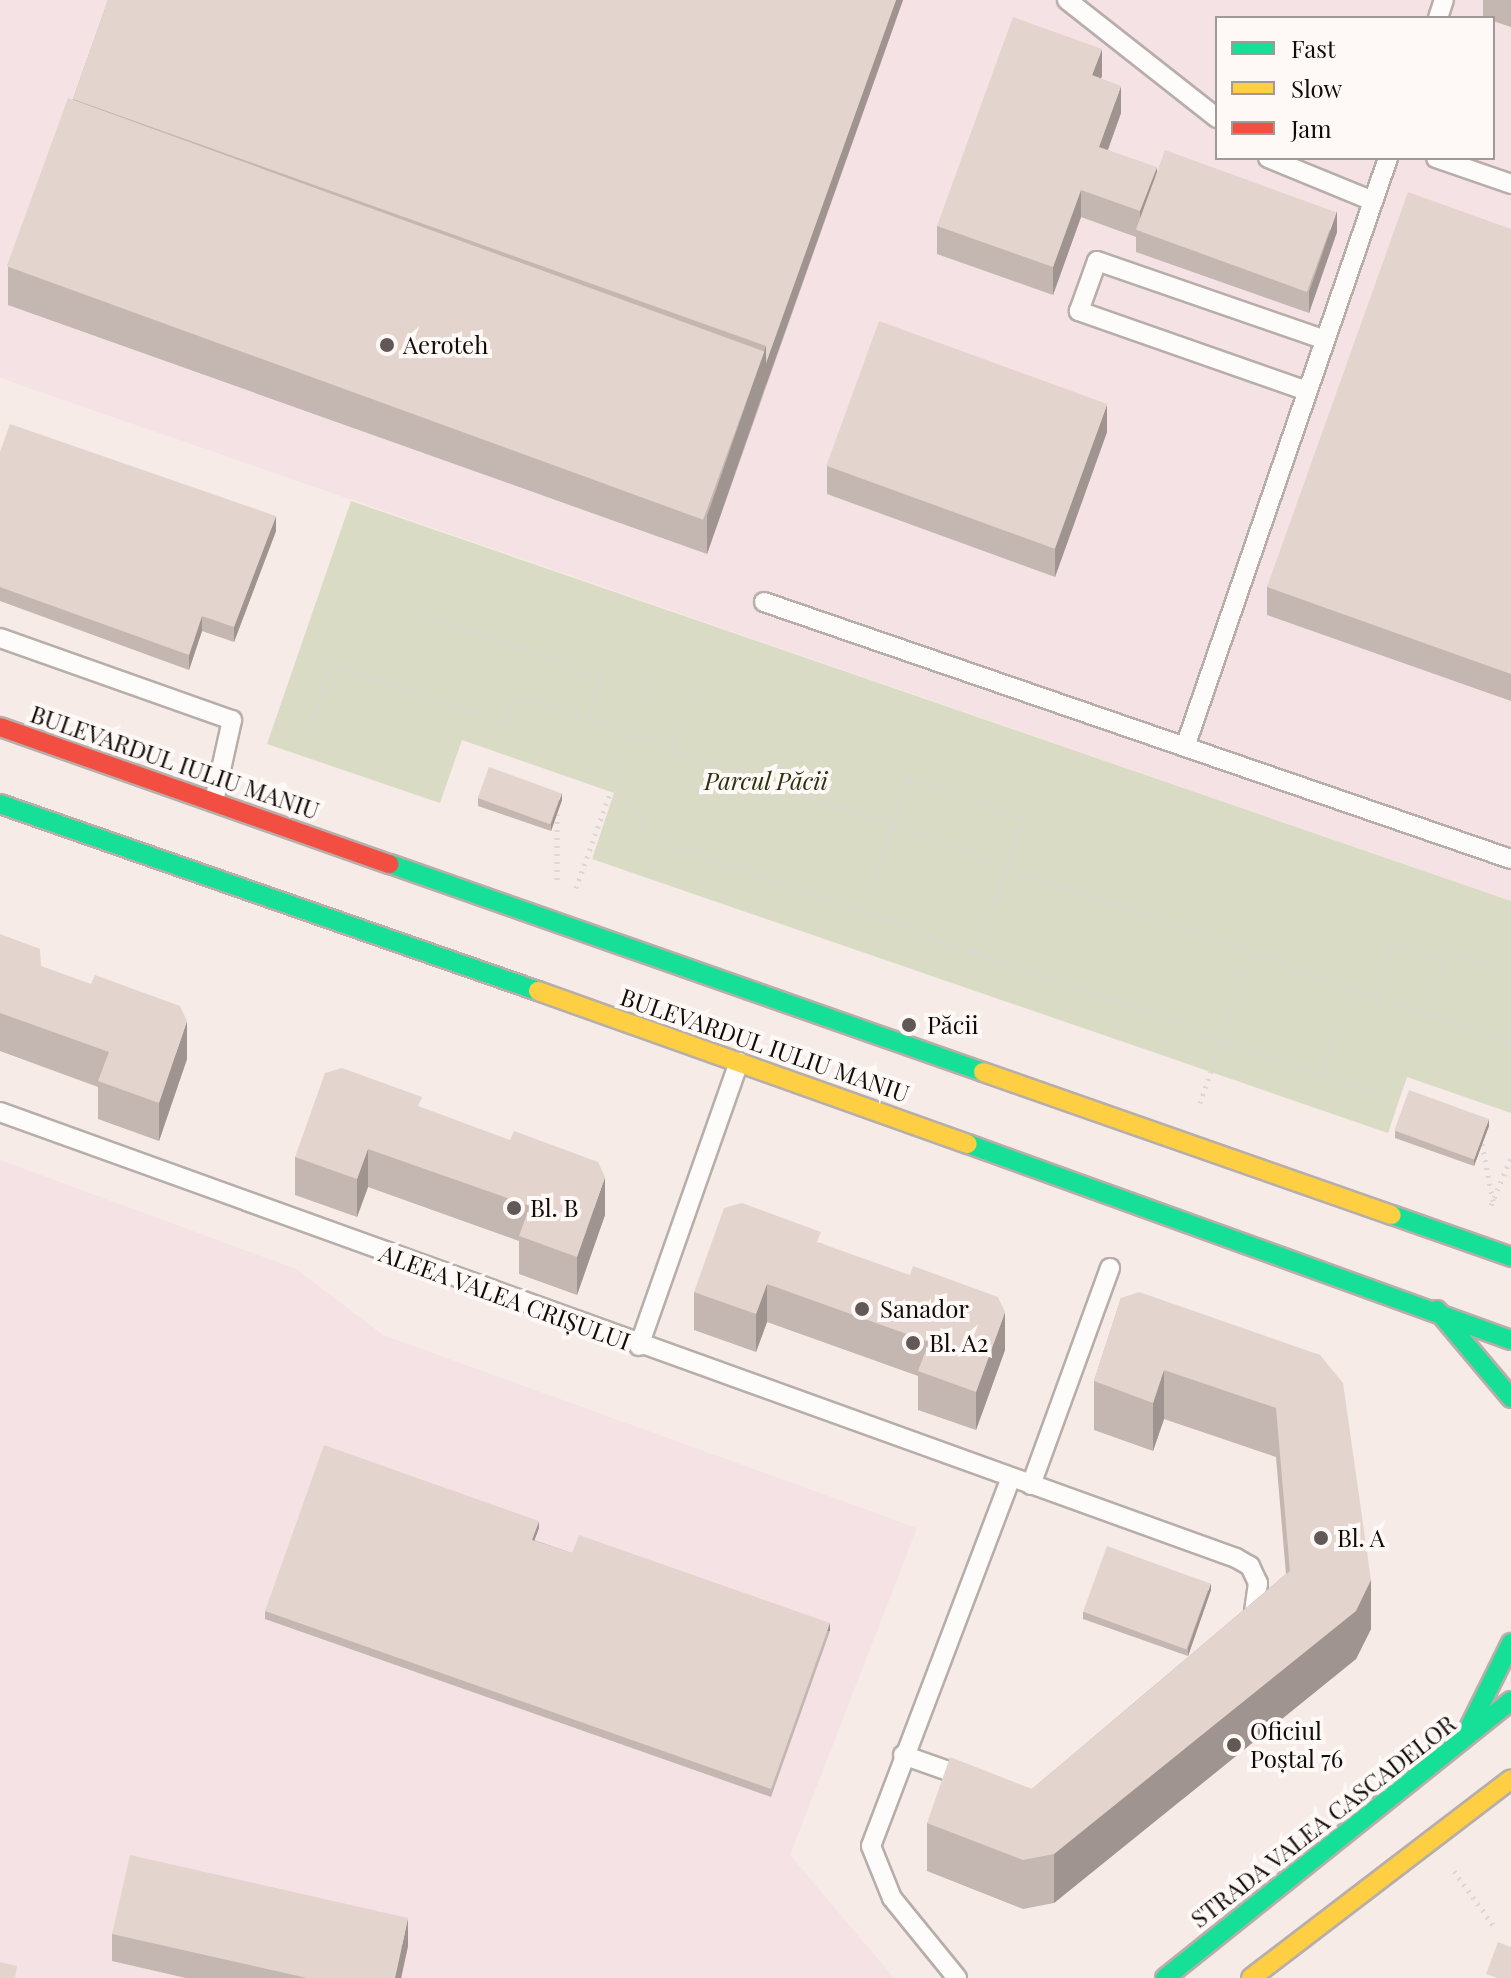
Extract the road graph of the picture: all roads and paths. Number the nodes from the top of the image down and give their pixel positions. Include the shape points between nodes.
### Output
1 (1067, 0) edge
2 (1215, 116) edge
3 (1273, 160) edge
4 (1387, 160) edge
5 (1442, 160) edge
6 (1511, 184) edge
7 (1373, 201) junction
8 (1325, 340) junction
9 (1307, 391) junction
10 (764, 602) dead end
11 (409, 609) dead end
12 (0, 638) edge
13 (652, 676) dead end
14 (695, 694) dead end
15 (589, 719) junction
16 (0, 727) edge
17 (631, 733) junction
18 (1185, 747) junction
19 (675, 749) junction
20 (302, 750) dead end
21 (615, 780) junction
22 (214, 801) junction
23 (0, 804) edge
24 (893, 826) junction
25 (1511, 859) edge
26 (1007, 866) junction
27 (572, 901) dead end
28 (862, 911) junction
29 (976, 951) junction
30 (1253, 952) junction
31 (1443, 961) junction
32 (1511, 973) edge
33 (1354, 988) junction
34 (1377, 996) junction
35 (1425, 1013) junction
36 (1511, 1017) edge
37 (1222, 1039) junction
38 (1503, 1040) junction
39 (1511, 1043) edge
40 (739, 1061) junction
41 (1323, 1075) junction
42 (1390, 1098) dead end
43 (1198, 1108) dead end
44 (0, 1112) edge
45 (1482, 1144) edge
46 (1511, 1158) edge
47 (1494, 1206) junction
48 (1503, 1209) dead end
49 (1511, 1257) edge
50 (1110, 1268) dead end
51 (1437, 1310) junction
52 (1511, 1340) edge
53 (639, 1346) junction
54 (1511, 1398) edge
55 (1011, 1478) junction
56 (1031, 1485) junction
57 (1244, 1634) edge
58 (1511, 1643) edge
59 (1511, 1701) edge
60 (1463, 1741) junction
61 (903, 1755) junction
62 (1511, 1779) edge
63 (990, 1786) edge
64 (1482, 1910) dead end
65 (1496, 1929) dead end
66 (957, 1978) edge
67 (1165, 1978) edge
68 (1251, 1978) edge

1 - 2 lane
3 - 7 lane
4 - 7 lane
5 - 6 lane
7 - 8 lane
8 - 9 lane
8 - 9 lane via 1097,261 1079,311
9 - 18 lane
10 - 18 lane
11 - 15 path via 603,677
12 - 22 lane via 232,720
13 - 17 path
14 - 19 path
15 - 17 path
15 - 20 path via 517,694 506,725 331,664
16 - 22 main road, BULEVARDUL IULIU MANIU
17 - 19 path
17 - 21 path
18 - 25 lane
19 - 24 path
21 - 27 path
21 - 28 path via 648,835
22 - 49 main road, BULEVARDUL IULIU MANIU
23 - 40 main road, BULEVARDUL IULIU MANIU
24 - 26 path
24 - 26 path via 910,778 1024,820
24 - 28 path
26 - 29 path
26 - 30 path
28 - 29 path
29 - 37 path
30 - 33 path
30 - 37 path
31 - 32 path via 1447,950
31 - 34 path via 1394,945
31 - 35 path
33 - 34 path
33 - 41 path
34 - 35 path
35 - 38 path
36 - 38 path
37 - 41 path
37 - 43 path
38 - 39 path
40 - 51 main road, BULEVARDUL IULIU MANIU
40 - 53 lane
41 - 42 path
44 - 53 lane, ALEEA VALEA CRIȘULUI
45 - 47 path
46 - 47 path
47 - 48 path
50 - 56 lane
51 - 52 main road, BULEVARDUL IULIU MANIU
51 - 54 main road
53 - 55 lane, ALEEA VALEA CRIȘULUI
55 - 56 lane, ALEEA VALEA CRIȘULUI
55 - 61 lane
56 - 57 lane, ALEEA VALEA CRIȘULUI via 1250,1566 1258,1583 1257,1605
58 - 60 main road
59 - 60 main road, STRADA VALEA CASCADELOR
60 - 67 main road, STRADA VALEA CASCADELOR
61 - 63 lane
61 - 66 lane via 874,1829 874,1862 892,1898
62 - 68 main road
64 - 65 path

